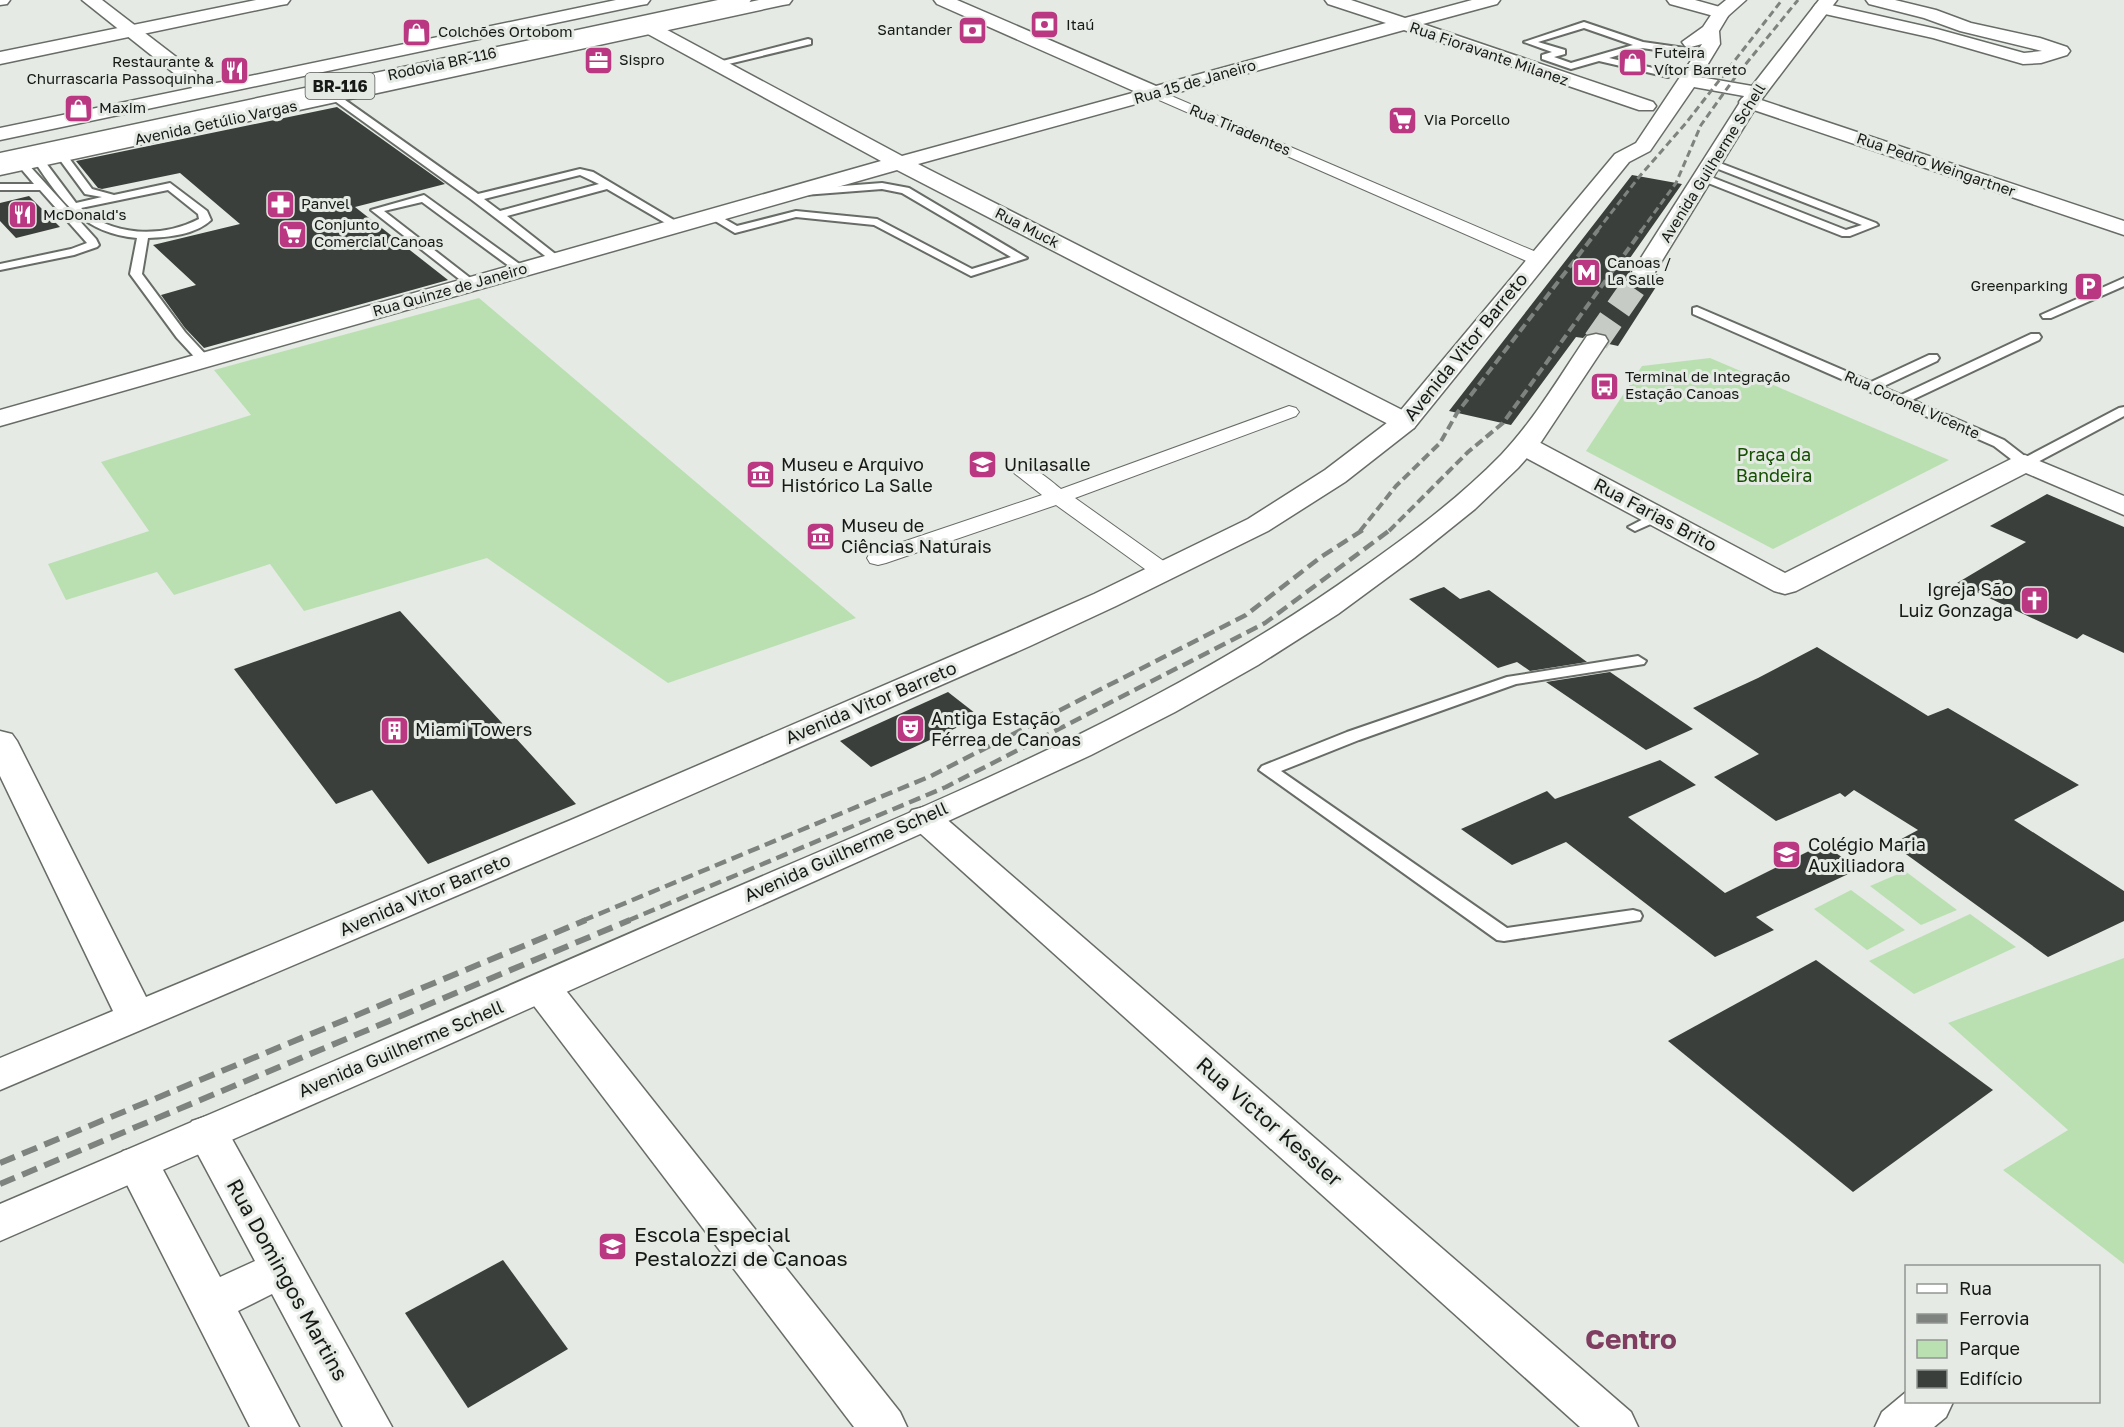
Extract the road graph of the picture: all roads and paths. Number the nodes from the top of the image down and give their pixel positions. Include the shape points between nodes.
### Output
1 (91, 0) edge
2 (281, 0) edge
3 (641, 0) edge
4 (664, 0) edge
5 (742, 0) edge
6 (766, 0) edge
7 (783, 0) edge
8 (943, 0) edge
9 (1334, 0) edge
10 (1491, 0) edge
11 (1676, 0) edge
12 (1737, 0) edge
13 (1875, 0) edge
14 (606, 3) edge
15 (1825, 4) edge
16 (681, 7) edge
17 (1721, 13) junction
18 (1403, 25) junction
19 (516, 26) junction
20 (651, 29) junction
21 (1710, 31) junction
22 (133, 32) junction
23 (808, 42) dead end
24 (1642, 45) junction
25 (1685, 51) junction
26 (0, 58) edge
27 (1598, 58) junction
28 (716, 64) junction
29 (1668, 74) junction
30 (1685, 86) junction
31 (1155, 93) junction
32 (212, 94) junction
33 (335, 97) junction
34 (1753, 97) junction
35 (1646, 106) junction
36 (0, 134) edge
37 (0, 144) edge
38 (63, 156) junction
39 (1622, 158) junction
40 (0, 159) edge
41 (31, 163) junction
42 (900, 163) junction
43 (0, 169) edge
44 (1707, 170) junction
45 (932, 180) junction
46 (608, 185) junction
47 (42, 187) junction
48 (0, 188) edge
49 (791, 193) junction
50 (914, 195) junction
51 (122, 196) junction
52 (476, 198) junction
53 (75, 206) junction
54 (498, 215) junction
55 (712, 216) junction
56 (678, 226) junction
57 (2124, 228) edge
58 (143, 236) junction
59 (1538, 259) junction
60 (557, 260) junction
61 (0, 267) edge
62 (521, 270) junction
63 (1644, 272) tunnel mouth
64 (2124, 282) edge
65 (472, 284) junction
66 (1696, 311) dead end
67 (2047, 315) dead end
68 (2035, 337) dead end
69 (1596, 341) tunnel mouth
70 (1933, 358) dead end
71 (204, 360) junction
72 (1871, 387) junction
73 (1902, 400) junction
74 (1288, 411) dead end
75 (2124, 411) edge
76 (0, 418) edge
77 (1405, 422) junction
78 (1525, 446) junction
79 (2025, 463) junction
80 (1025, 474) dead end
81 (1058, 496) junction
82 (2124, 506) edge
83 (878, 558) dead end
84 (1164, 572) junction
85 (1638, 661) dead end
86 (0, 741) edge
87 (924, 818) junction
88 (1633, 916) dead end
89 (542, 988) junction
90 (136, 1017) junction
91 (0, 1075) edge
92 (207, 1132) junction
93 (138, 1163) junction
94 (0, 1222) edge
95 (282, 1269) junction
96 (210, 1303) junction
97 (1927, 1403) edge
98 (275, 1427) edge
99 (368, 1427) edge
100 (883, 1427) edge
101 (1614, 1427) edge
102 (1899, 1427) edge

1 - 22 main road
2 - 22 main road
3 - 14 main road, Avenida Getúlio Vargas
4 - 19 main road via 548,24
5 - 16 main road, Rodovia BR-116 / BR-116
6 - 16 main road, BR-116
7 - 20 main road, Avenida Getúlio Vargas
8 - 31 main road, Rua Tiradentes
9 - 18 main road, Rua Fioravante Milanez
10 - 18 main road, Rua 15 de Janeiro
11 - 17 main road
12 - 17 main road
13 - 15 main road via 2061,51 2023,58
14 - 19 main road, Avenida Getúlio Vargas
15 - 34 main road, Avenida Guilherme Schell
16 - 32 main road, Rodovia BR-116 / BR-116
16 - 40 main road, Rodovia BR-116 / BR-116
17 - 21 main road
18 - 31 main road, Rua 15 de Janeiro
18 - 35 main road, Rua Fioravante Milanez
19 - 32 main road, Avenida Getúlio Vargas / BR-116 via 277,75
20 - 28 main road, Rua Muck
20 - 33 main road, Avenida Getúlio Vargas
21 - 25 main road via 1691,41
21 - 30 main road via 1711,44
22 - 26 main road
22 - 32 main road
23 - 28 lane
24 - 25 lane
24 - 27 lane
24 - 27 lane via 1584,25 1529,42 1562,52 1545,57 1571,66
25 - 29 main road
27 - 29 lane
28 - 42 main road, Rua Muck
29 - 35 main road
30 - 34 main road, Rua Pedro Weingartner
30 - 39 main road via 1643,147
31 - 42 main road, Rua 15 de Janeiro
31 - 59 street, Rua Tiradentes
32 - 36 main road, Avenida Getúlio Vargas
32 - 37 main road, Rodovia BR-116 / BR-116
33 - 38 main road, Avenida Getúlio Vargas
33 - 52 lane
34 - 44 main road, Avenida Guilherme Schell
34 - 57 main road, Rua Pedro Weingartner
35 - 39 main road via 1623,144
38 - 41 main road, Avenida Getúlio Vargas
38 - 51 lane via 88,192
39 - 59 main road, Avenida Vitor Barreto
41 - 43 main road, Avenida Getúlio Vargas
41 - 47 lane
41 - 53 lane
42 - 45 main road, Rua Muck
42 - 49 main road, Rua Quinze de Janeiro
44 - 44 lane via 1846,234 1872,225
44 - 63 main road, Avenida Guilherme Schell
45 - 50 lane
45 - 77 main road, Rua Muck
46 - 52 lane via 580,172
46 - 54 lane
46 - 56 lane
47 - 48 lane
47 - 61 lane via 93,245
49 - 50 lane via 882,186
49 - 55 main road, Rua Quinze de Janeiro
50 - 55 lane via 1021,258 971,273 877,222 795,214 735,230
51 - 53 lane
51 - 58 lane via 170,186 203,213 205,220 197,225
52 - 54 lane
53 - 58 lane via 89,220
54 - 60 lane
55 - 56 main road, Rua Quinze de Janeiro
56 - 60 main road, Rua Quinze de Janeiro
58 - 71 lane via 135,273
59 - 77 main road, Avenida Vitor Barreto
60 - 62 main road, Rua Quinze de Janeiro
62 - 65 main road, Rua Quinze de Janeiro
62 - 65 lane via 424,198 376,210
64 - 67 lane
65 - 71 main road, Rua Quinze de Janeiro
66 - 72 lane, Rua Coronel Vicente
68 - 73 lane
69 - 78 main road, Avenida Guilherme Schell
70 - 72 lane
71 - 76 main road, Rua Quinze de Janeiro
72 - 73 lane, Rua Coronel Vicente
73 - 79 lane, Rua Coronel Vicente via 1999,443
74 - 81 street
75 - 79 lane
77 - 84 main road, Avenida Vitor Barreto via 1335,476 1258,525
78 - 79 main road, Rua Farias Brito via 1646,522 1785,585
78 - 87 main road, Avenida Guilherme Schell via 1468,499 1363,583 1247,658 1134,720
79 - 82 main road, Rua Coronel Vicente
80 - 81 street
81 - 83 street
81 - 84 street
84 - 90 main road, Avenida Vitor Barreto via 584,828
85 - 88 lane via 1514,680 1353,736 1268,771 1504,935
86 - 90 main road
87 - 89 main road, Avenida Guilherme Schell
87 - 101 main road, Rua Victor Kessler
89 - 92 main road, Avenida Guilherme Schell
89 - 100 main road
90 - 91 main road, Avenida Vitor Barreto
92 - 93 main road, Avenida Guilherme Schell
92 - 95 main road, Rua Domingos Martins
93 - 94 main road, Avenida Guilherme Schell
93 - 96 main road
95 - 96 main road
95 - 99 main road, Rua Domingos Martins
96 - 98 main road
97 - 102 main road

